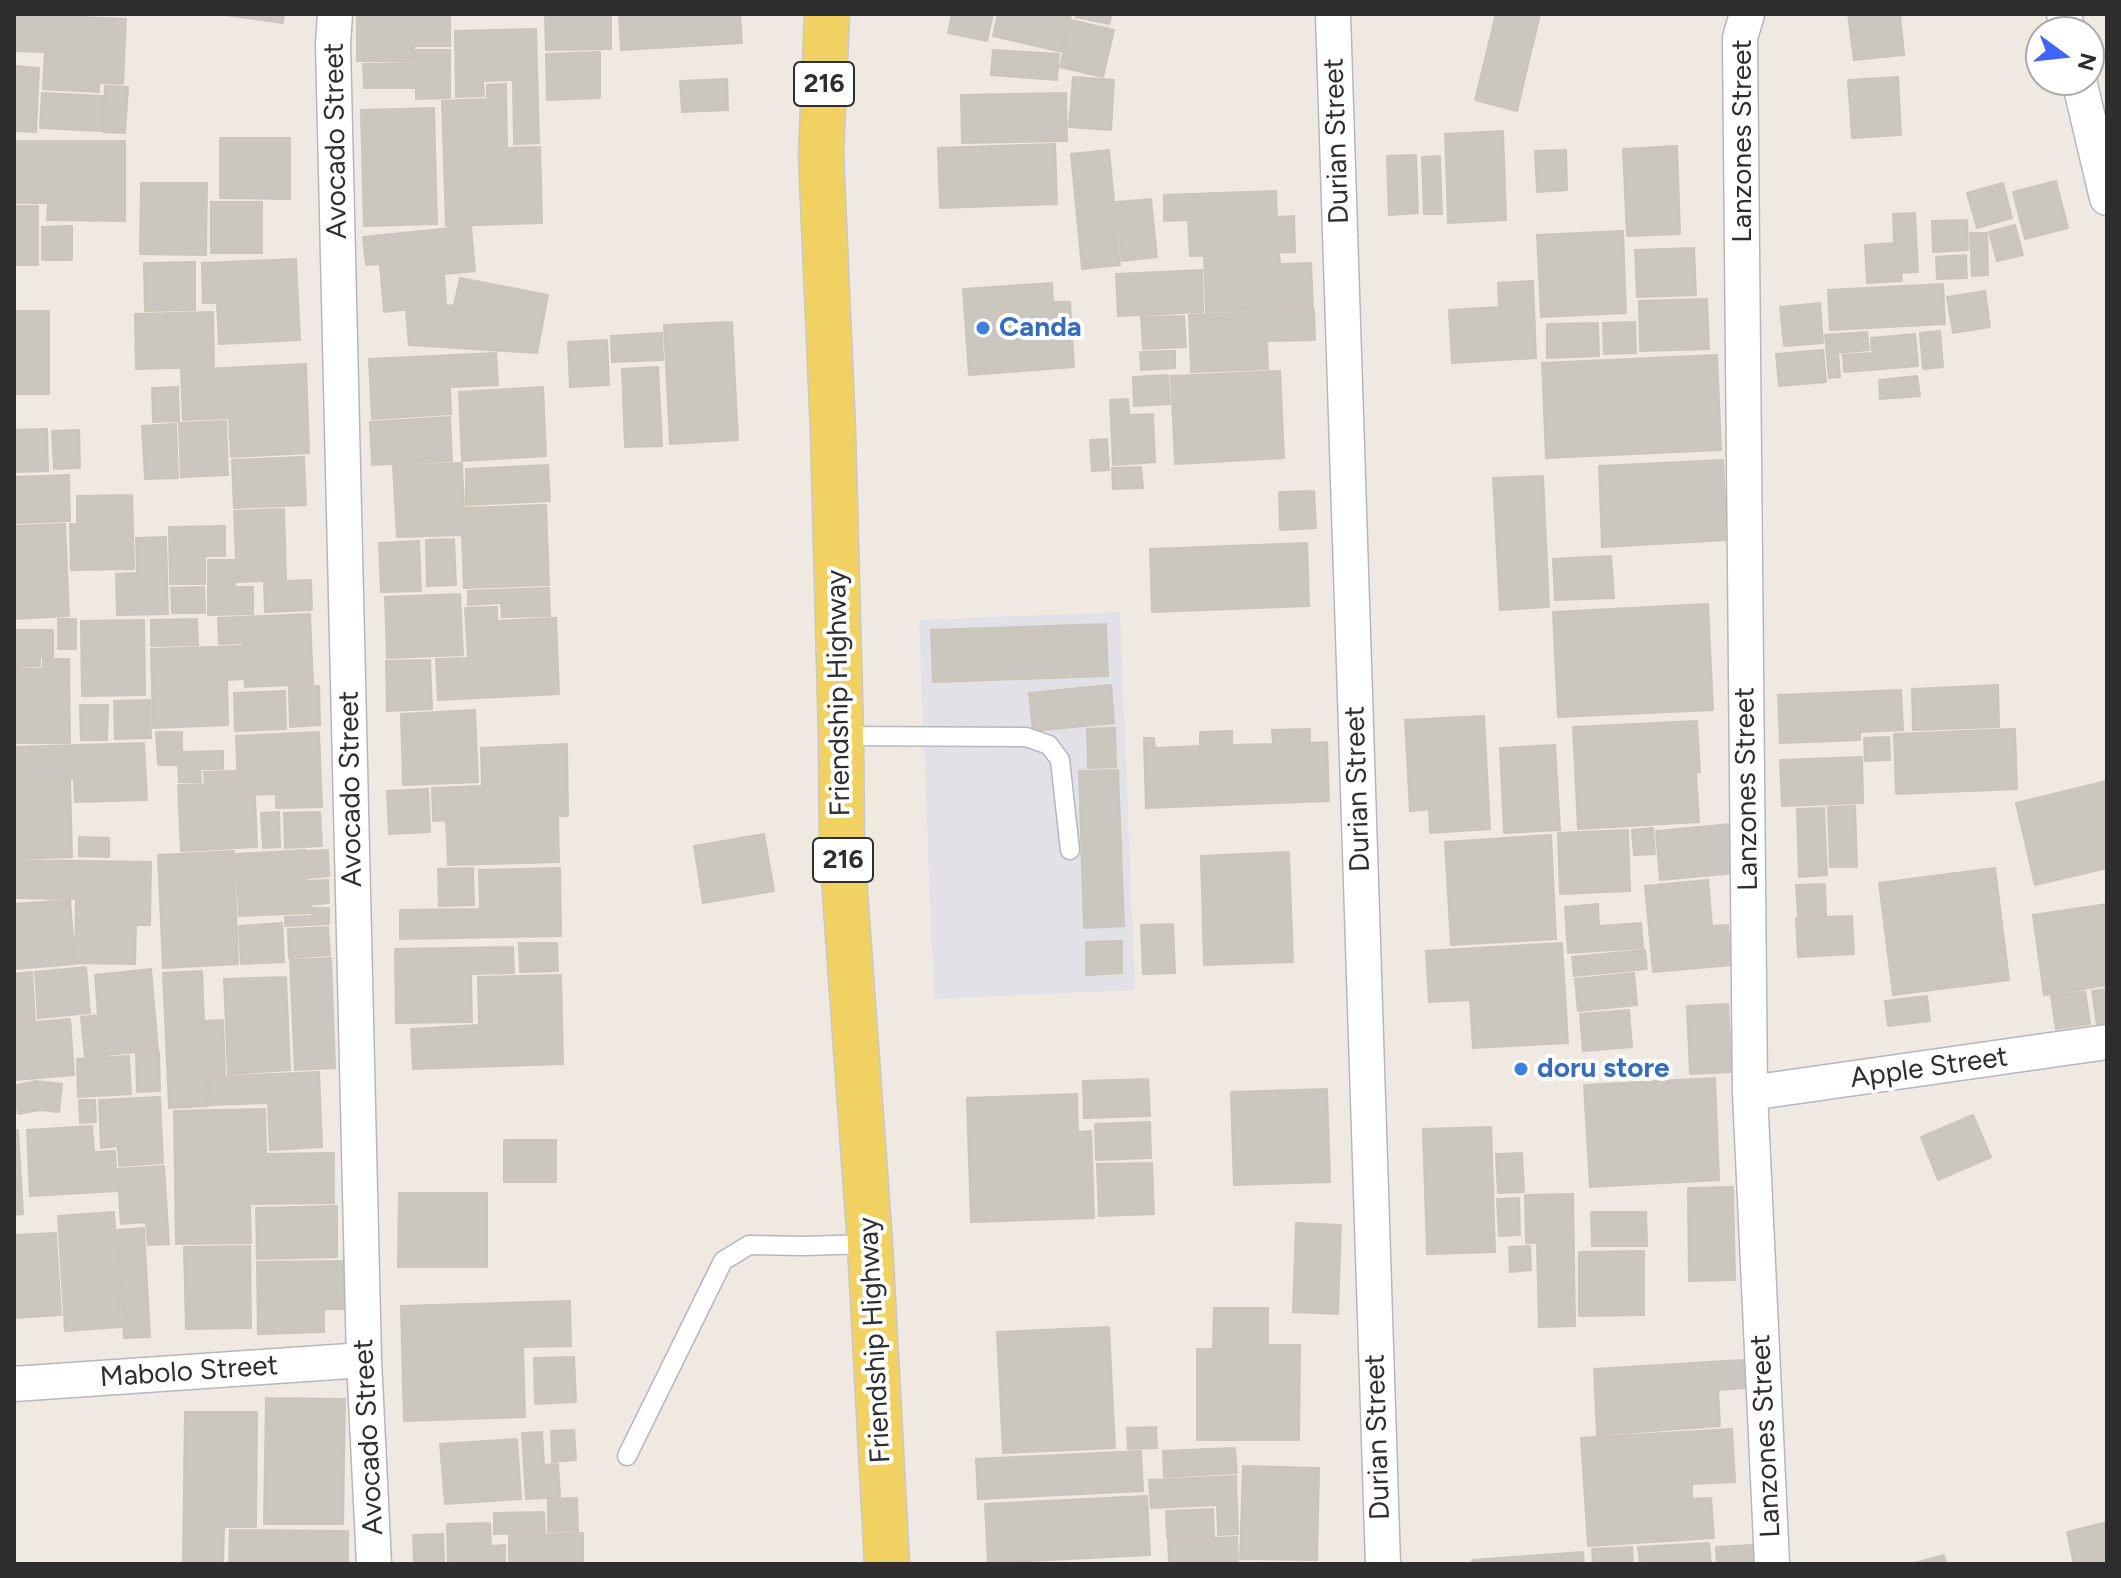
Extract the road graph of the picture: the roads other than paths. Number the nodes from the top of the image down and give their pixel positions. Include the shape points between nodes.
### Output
1 (335, 14) edge
2 (827, 14) edge
3 (1333, 14) edge
4 (1747, 14) edge
5 (2083, 96) edge
6 (2107, 198) edge
7 (841, 736) junction
8 (1070, 850) dead end
9 (2107, 1042) edge
10 (1750, 1093) junction
11 (870, 1244) junction
12 (364, 1360) junction
13 (14, 1384) edge
14 (627, 1456) dead end
15 (374, 1564) edge
16 (887, 1564) edge
17 (1383, 1564) edge
18 (1772, 1564) edge

1 - 12 street, Avocado Street
2 - 7 main road, Friendship Highway / 216 via 821,155
3 - 17 street, Durian Street
4 - 10 street, Lanzones Street via 1740,38
5 - 6 street
7 - 8 lane via 1026,737 1049,745 1060,760
7 - 11 main road, Friendship Highway / 216 via 842,851
9 - 10 street, Apple Street
10 - 18 street, Lanzones Street
11 - 14 lane via 749,1245 723,1261
11 - 16 main road, Friendship Highway / 216
12 - 13 street, Mabolo Street
12 - 15 street, Avocado Street

